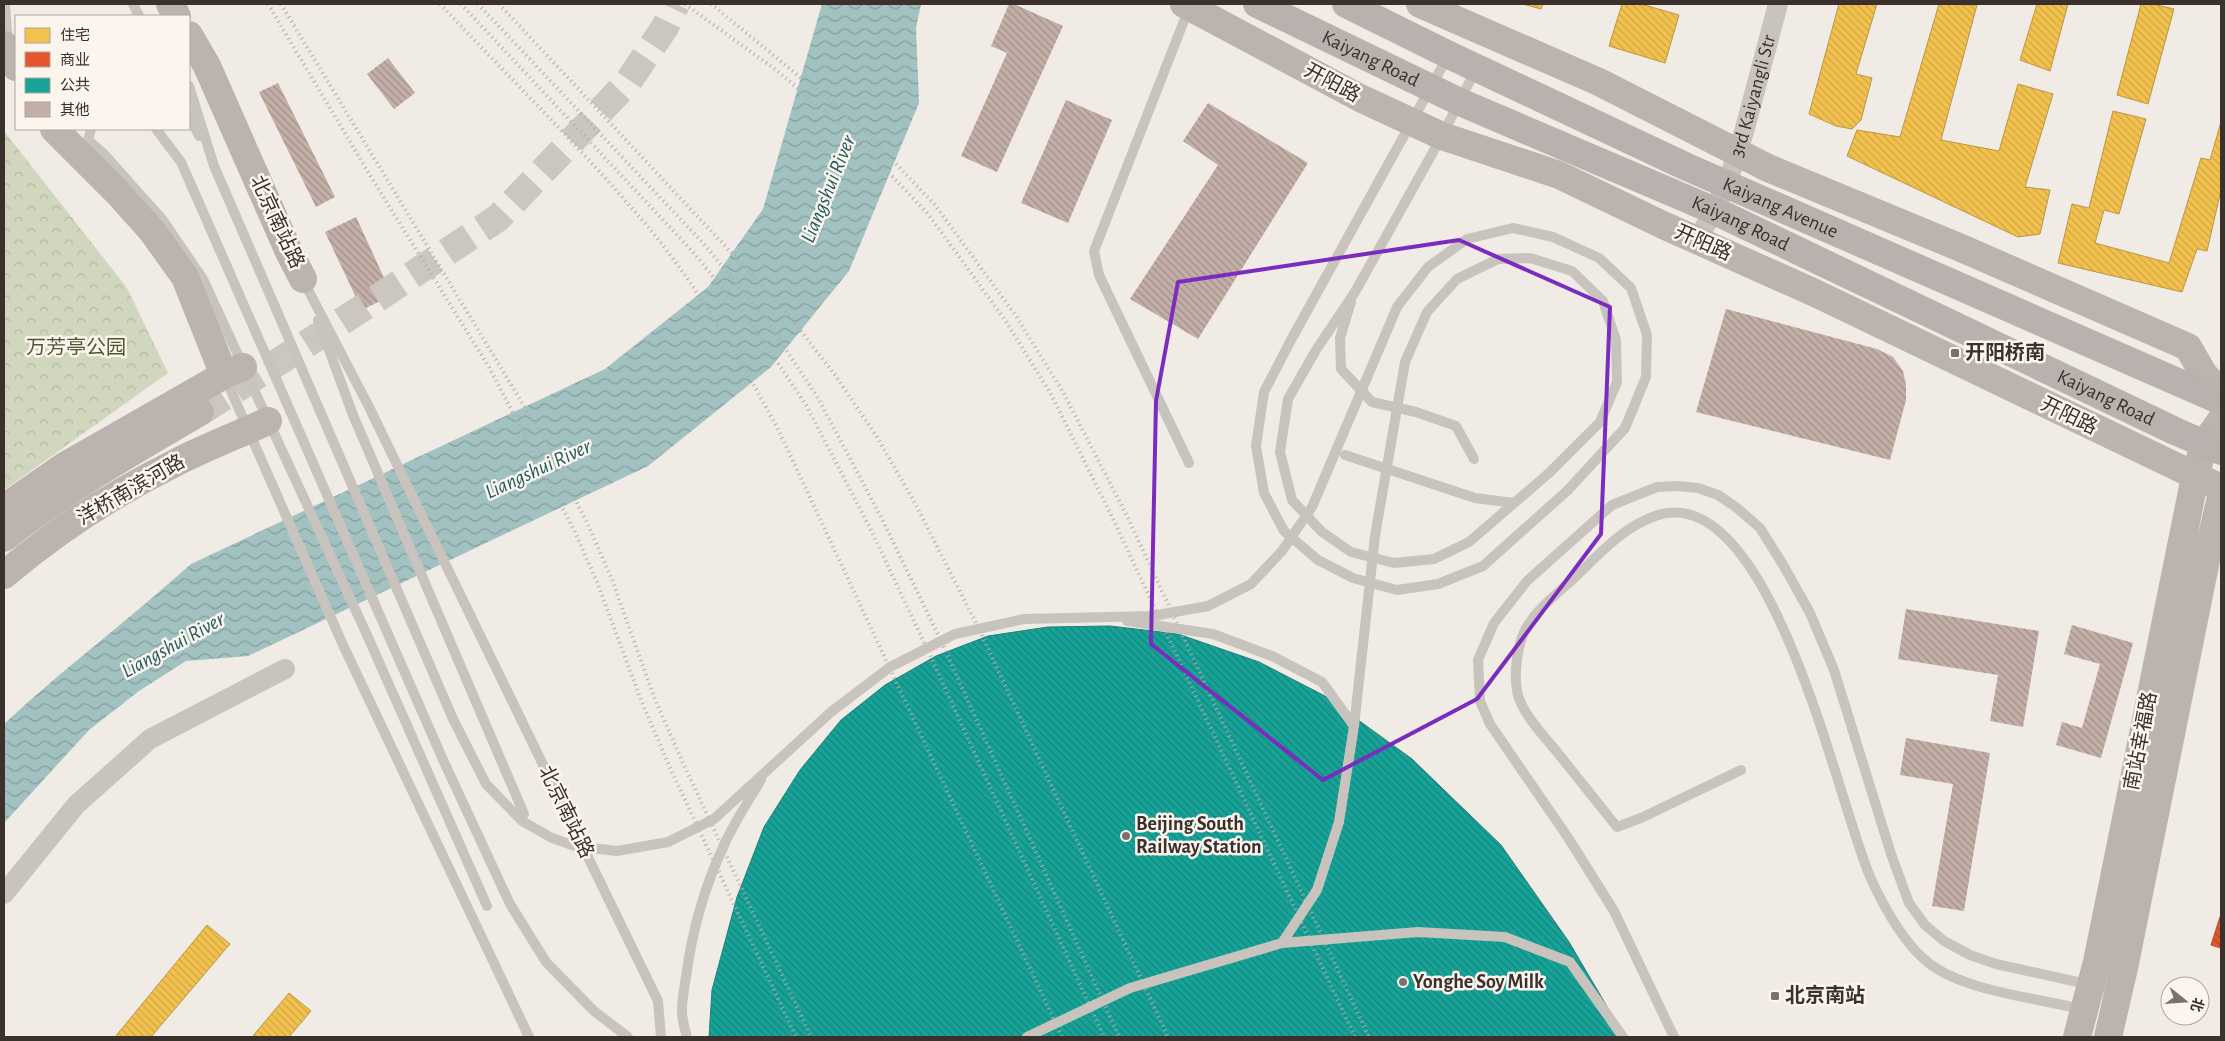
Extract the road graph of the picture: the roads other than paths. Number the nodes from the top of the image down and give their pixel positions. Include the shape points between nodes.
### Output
1 (5, 4) edge
2 (170, 4) edge
3 (1257, 4) edge
4 (1346, 4) edge
5 (1420, 4) edge
6 (1778, 4) edge
7 (1187, 5) edge
8 (177, 15) edge
9 (190, 38) edge
10 (1449, 55) junction
11 (11, 56) edge
12 (1476, 68) junction
13 (1431, 88) junction
14 (190, 89) edge
15 (1460, 102) junction
16 (190, 117) edge
17 (1412, 122) junction
18 (55, 130) edge
19 (90, 130) edge
20 (157, 130) edge
21 (1442, 136) junction
22 (1737, 154) junction
23 (214, 166) junction
24 (1727, 184) junction
25 (1715, 212) junction
26 (1698, 240) junction
27 (303, 279) junction
28 (1355, 292) junction
29 (233, 371) junction
30 (2221, 394) edge
31 (2221, 401) edge
32 (200, 412) tunnel mouth
33 (2221, 420) edge
34 (258, 426) junction
35 (2212, 447) edge
36 (1345, 455) dead end
37 (1474, 459) dead end
38 (1189, 463) dead end
39 (2195, 477) junction
40 (2221, 488) edge
41 (2221, 498) edge
42 (1514, 503) junction
43 (4, 508) edge
44 (4, 538) edge
45 (4, 575) edge
46 (1098, 617) junction
47 (285, 669) dead end
48 (1354, 726) junction
49 (766, 770) junction
50 (1741, 770) dead end
51 (524, 814) dead end
52 (4, 894) edge
53 (487, 906) dead end
54 (1282, 943) junction
55 (2101, 1010) edge
56 (529, 1037) edge
57 (628, 1037) edge
58 (661, 1037) edge
59 (687, 1037) edge
60 (1027, 1037) edge
61 (1623, 1037) edge
62 (1674, 1037) edge
63 (2077, 1037) edge

1 - 11 lane
2 - 8 street
3 - 13 main road, Kaiyang Road
4 - 10 main road, Kaiyang Avenue
5 - 22 street via 1599,82
6 - 22 street, 3rd Kaiyangli Str
7 - 17 street, 开阳路 via 1360,98
7 - 38 lane via 1094,251 1100,275
9 - 27 street, 北京南站路 via 207,66
10 - 12 main road, Kaiyang Avenue
10 - 13 lane
12 - 15 lane
12 - 24 main road, Kaiyang Avenue
13 - 15 main road, Kaiyang Road
13 - 17 lane
14 - 23 lane
15 - 21 lane
15 - 25 main road, Kaiyang Road
16 - 23 lane
17 - 21 street, 开阳路
17 - 46 lane, bridge via 1264,392 1256,446 1264,493 1284,531 1318,560 1353,578 1397,590 1438,584 1483,566 1568,490 1625,428 1646,377 1647,335 1631,288 1599,258 1553,236 1513,228 1467,239 1428,267 1397,307 1312,507 1282,551 1251,584 1208,606 1152,616
18 - 29 street via 152,231 185,277
19 - 29 lane via 88,140 162,220 203,279
20 - 57 lane, bridge via 181,162 444,762 510,904 546,962 594,1011
21 - 26 street, 开阳路 via 1559,175
21 - 28 lane
22 - 24 street, 3rd Kaiyangli Str
22 - 30 street via 2188,347 2203,373
23 - 49 lane, bridge via 453,719 486,784 522,821 552,838 575,846 617,851 668,842 714,819
24 - 25 street, 3rd Kaiyangli Str
24 - 31 main road, Kaiyang Avenue
25 - 26 street, 3rd Kaiyangli Str
25 - 35 main road, Kaiyang Road
26 - 39 street, 开阳路 via 1815,293
27 - 51 lane via 353,415
27 - 58 lane, 北京南站路 via 369,407 658,1001
28 - 37 lane via 1340,338 1341,370 1372,402 1456,426
28 - 42 lane via 1288,399 1280,452 1292,500 1322,532 1350,552 1394,563 1434,559 1469,542
29 - 34 lane
29 - 34 lane
29 - 43 street via 64,467
32 - 44 street, 洋桥南滨河路 via 66,492
33 - 35 street
34 - 45 street, 洋桥南滨河路 via 177,462 118,494 74,522
34 - 53 lane via 282,452
34 - 56 lane via 260,461 343,645
35 - 39 street, 南站幸福路
36 - 42 lane via 1475,498
39 - 40 street, 开阳路
39 - 55 street, 南站幸福路
41 - 55 street, 南站幸福路
42 - 48 lane, bridge via 1600,422 1617,382 1616,340 1603,301 1572,271 1530,258 1498,259 1457,279 1427,312 1405,362 1376,536
46 - 48 lane, bridge via 1213,634 1272,656 1322,682
46 - 49 lane, bridge via 1024,619 955,634 890,667 831,712
47 - 52 street via 150,739 76,805
48 - 54 lane, bridge via 1339,822 1318,890
49 - 59 lane, bridge via 726,841 706,887 689,948 681,1017
50 - 55 lane via 1617,827 1530,718 1517,693 1517,660 1524,631 1542,607 1631,526 1659,514 1680,513 1699,518 1720,531 1754,574 1802,670 1870,878 1897,927 1924,960 1955,978 1983,987
54 - 60 lane, bridge via 1130,988
54 - 61 lane, bridge via 1418,932 1506,937 1570,962
55 - 62 lane via 1970,955 1944,941 1926,924 1909,903 1891,854 1834,670 1810,613 1760,528 1718,495 1698,488 1657,487 1612,505 1527,581 1494,623 1478,660 1480,701 1490,724 1614,911
55 - 63 street, 南站幸福路

